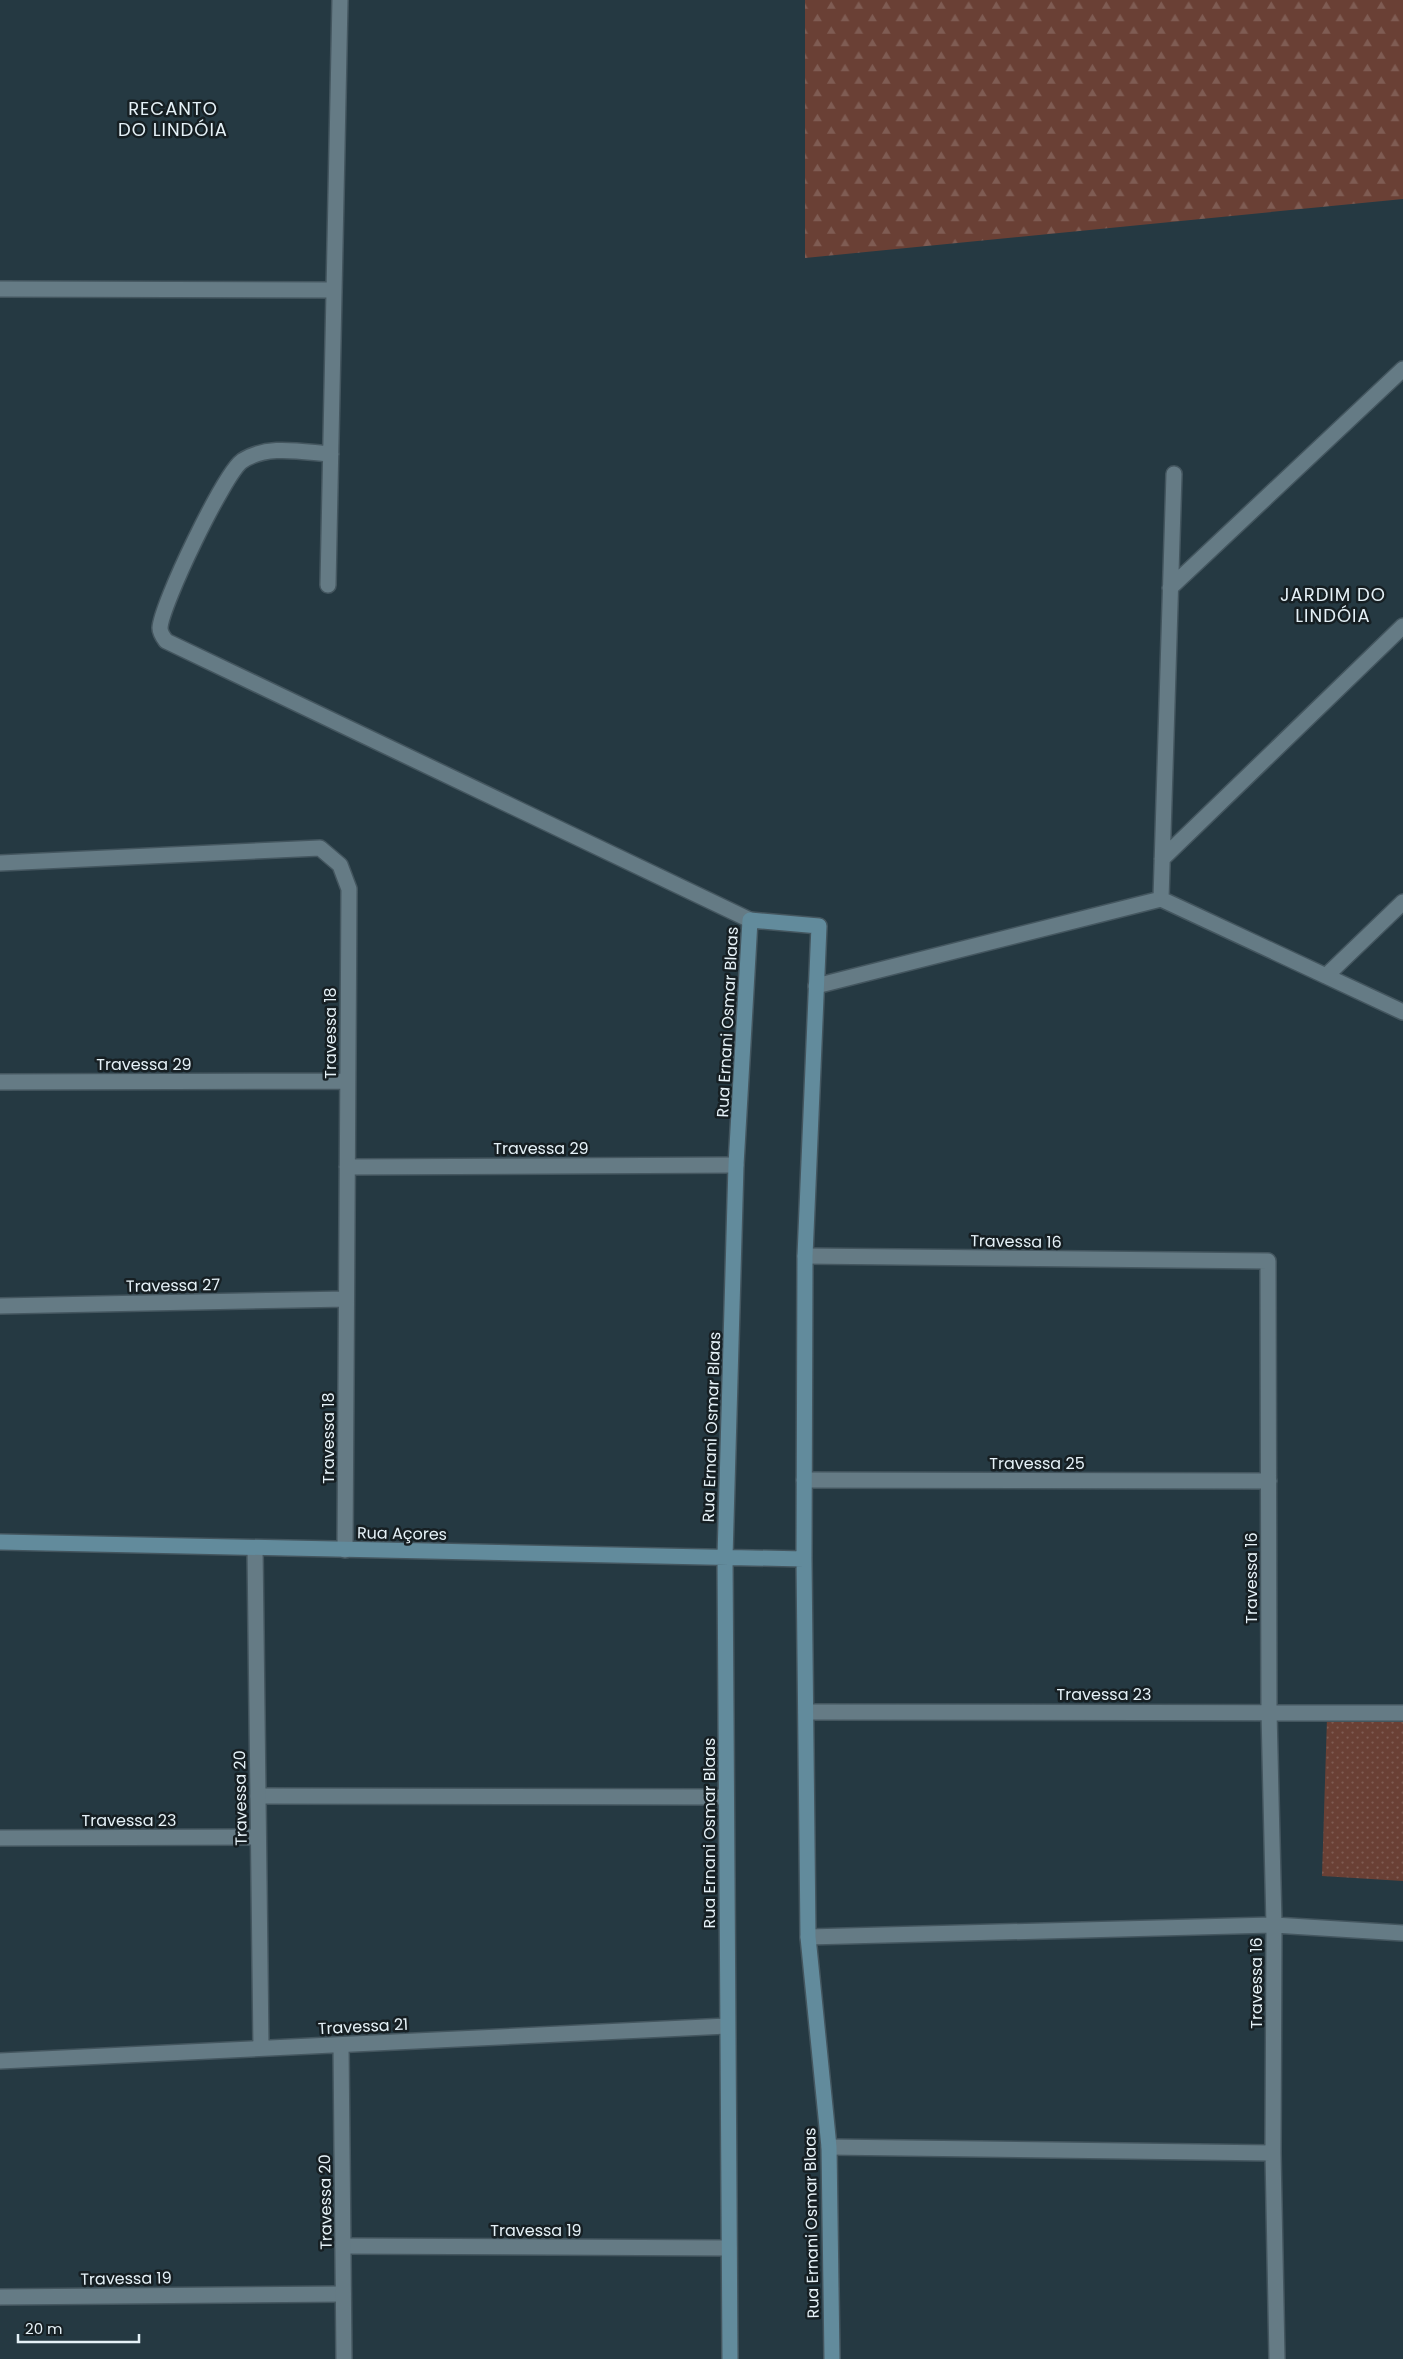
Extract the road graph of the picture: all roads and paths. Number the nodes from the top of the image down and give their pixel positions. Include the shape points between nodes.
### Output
1 (340, 0) edge
2 (0, 289) edge
3 (334, 290) junction
4 (1403, 369) edge
5 (331, 454) junction
6 (1174, 474) dead end
7 (328, 585) dead end
8 (1170, 588) junction
9 (1403, 626) edge
10 (1162, 859) junction
11 (0, 862) edge
12 (1161, 900) junction
13 (1403, 902) edge
14 (750, 920) junction
15 (1326, 976) junction
16 (816, 986) junction
17 (1403, 1012) edge
18 (347, 1081) junction
19 (0, 1082) edge
20 (736, 1165) junction
21 (347, 1167) junction
22 (805, 1256) junction
23 (346, 1299) junction
24 (0, 1306) edge
25 (804, 1480) junction
26 (1269, 1481) junction
27 (0, 1542) edge
28 (255, 1548) junction
29 (345, 1550) junction
30 (725, 1557) junction
31 (804, 1559) junction
32 (806, 1712) junction
33 (1269, 1712) junction
34 (1403, 1713) edge
35 (258, 1796) junction
36 (726, 1797) junction
37 (258, 1837) junction
38 (0, 1838) edge
39 (1274, 1925) junction
40 (1403, 1933) edge
41 (808, 1937) junction
42 (727, 2026) junction
43 (341, 2045) junction
44 (261, 2048) junction
45 (0, 2061) edge
46 (829, 2147) junction
47 (1273, 2153) junction
48 (343, 2246) junction
49 (729, 2248) junction
50 (343, 2294) junction
51 (0, 2297) edge
52 (344, 2359) edge
53 (730, 2359) edge
54 (832, 2359) edge
55 (1277, 2359) edge

1 - 3 street
2 - 3 street
3 - 5 street
4 - 8 street
5 - 7 street
5 - 14 street via 263,451 235,467 200,528 180,574 160,626 166,641
6 - 8 street
8 - 10 street
9 - 10 street
10 - 12 street
11 - 18 street, Travessa 18 via 320,848 340,864 349,889
12 - 15 street
12 - 16 street
13 - 15 street
14 - 16 street, Rua Ernani Osmar Blaas via 819,926
14 - 20 street, Rua Ernani Osmar Blaas
15 - 17 street
16 - 22 street, Rua Ernani Osmar Blaas
18 - 19 street, Travessa 29
18 - 21 street, Travessa 18
20 - 21 street, Travessa 29
20 - 30 street, Rua Ernani Osmar Blaas
21 - 23 street, Travessa 18
22 - 25 street, Rua Ernani Osmar Blaas
22 - 26 street, Travessa 16 via 1268,1261
23 - 24 street, Travessa 27
23 - 29 street, Travessa 18
25 - 26 street, Travessa 25
25 - 31 street, Rua Ernani Osmar Blaas
26 - 33 street, Travessa 16
27 - 28 street, Rua Açores
28 - 29 street, Rua Açores
28 - 35 street, Travessa 20
29 - 30 street, Rua Açores
30 - 31 street, Rua Açores
30 - 36 street, Rua Ernani Osmar Blaas
31 - 32 street, Rua Ernani Osmar Blaas
32 - 33 street, Travessa 23
32 - 41 street, Rua Ernani Osmar Blaas
33 - 34 street, Travessa 23
33 - 39 street, Travessa 16
35 - 36 street
35 - 37 street, Travessa 20
36 - 42 street, Rua Ernani Osmar Blaas
37 - 38 street, Travessa 23
37 - 44 street, Travessa 20
39 - 40 street
39 - 41 street
39 - 47 street, Travessa 16
41 - 46 street, Rua Ernani Osmar Blaas
42 - 43 street, Travessa 21
42 - 49 street, Rua Ernani Osmar Blaas
43 - 44 street, Travessa 21
43 - 48 street, Travessa 20
44 - 45 street, Travessa 21
46 - 47 street
46 - 54 street, Rua Ernani Osmar Blaas
47 - 55 street, Travessa 16
48 - 49 street, Travessa 19
48 - 50 street, Travessa 20
49 - 53 street, Rua Ernani Osmar Blaas
50 - 51 street, Travessa 19
50 - 52 street, Travessa 20

